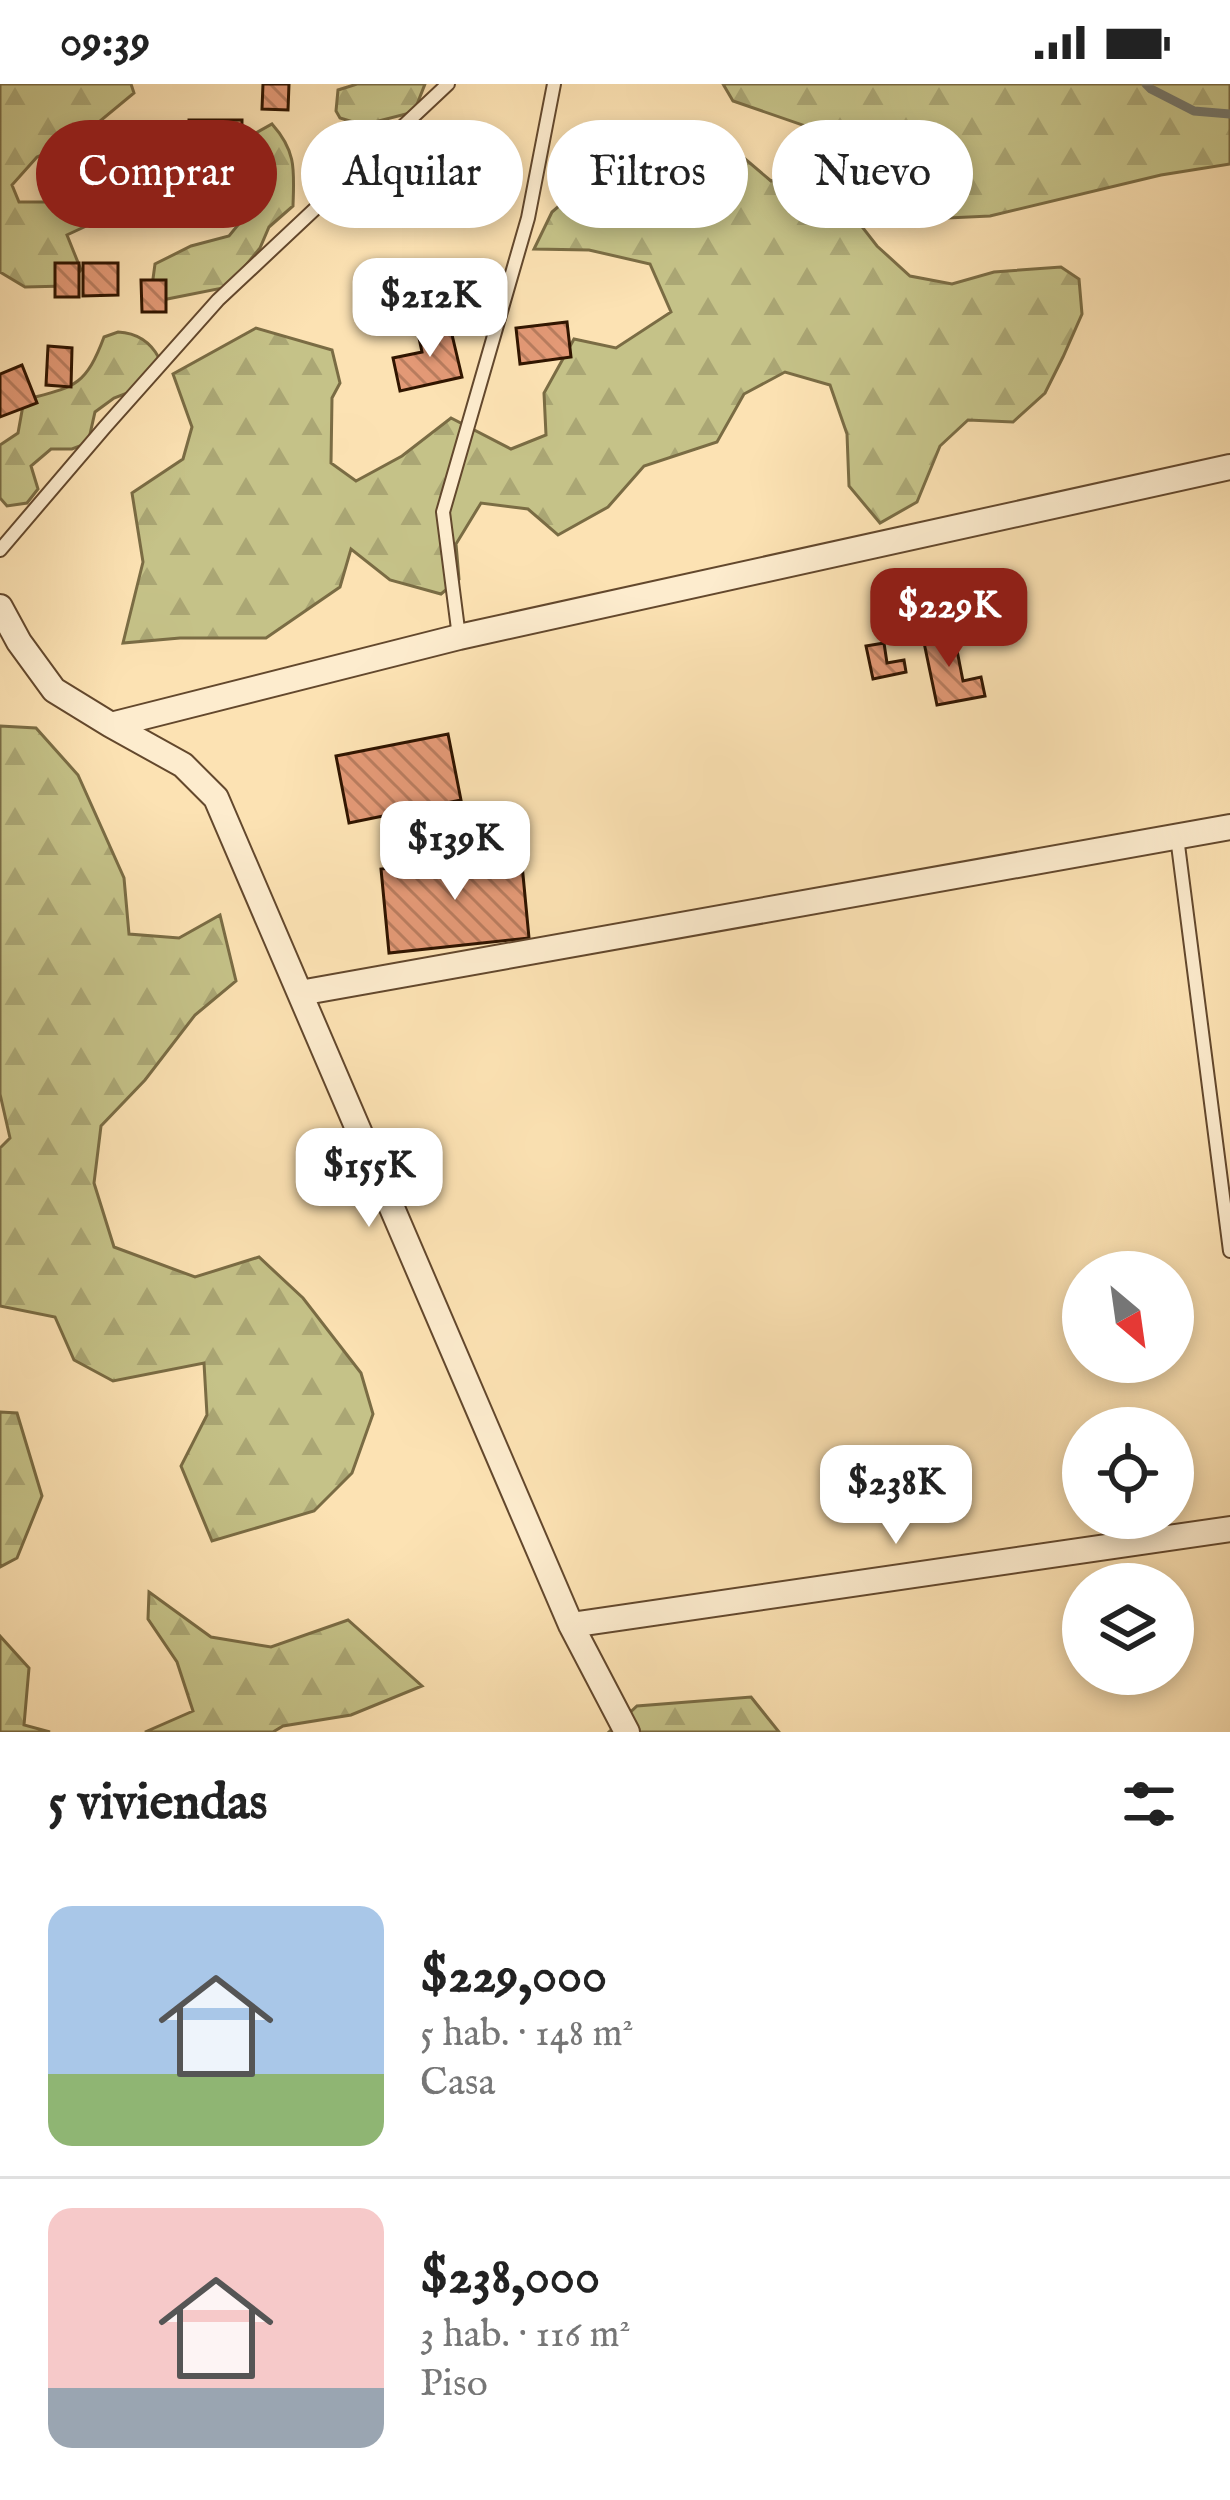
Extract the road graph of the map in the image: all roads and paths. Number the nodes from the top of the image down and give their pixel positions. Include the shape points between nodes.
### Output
1 (448, 84) edge
2 (554, 84) edge
3 (1230, 467) edge
4 (0, 550) edge
5 (0, 608) edge
6 (459, 637) junction
7 (111, 725) junction
8 (1230, 827) edge
9 (1177, 837) junction
10 (300, 993) junction
11 (1230, 1123) edge
12 (1214, 1126) junction
13 (1230, 1251) edge
14 (1230, 1528) edge
15 (571, 1625) junction
16 (627, 1732) edge

1 - 4 lane via 218,300
2 - 6 lane via 528,218 443,512
3 - 6 street
5 - 7 street via 54,691
6 - 7 street
7 - 10 street via 183,765 216,797
8 - 9 street
9 - 10 street
9 - 12 lane
10 - 15 street
11 - 12 lane
12 - 13 lane
14 - 15 street
15 - 16 street

